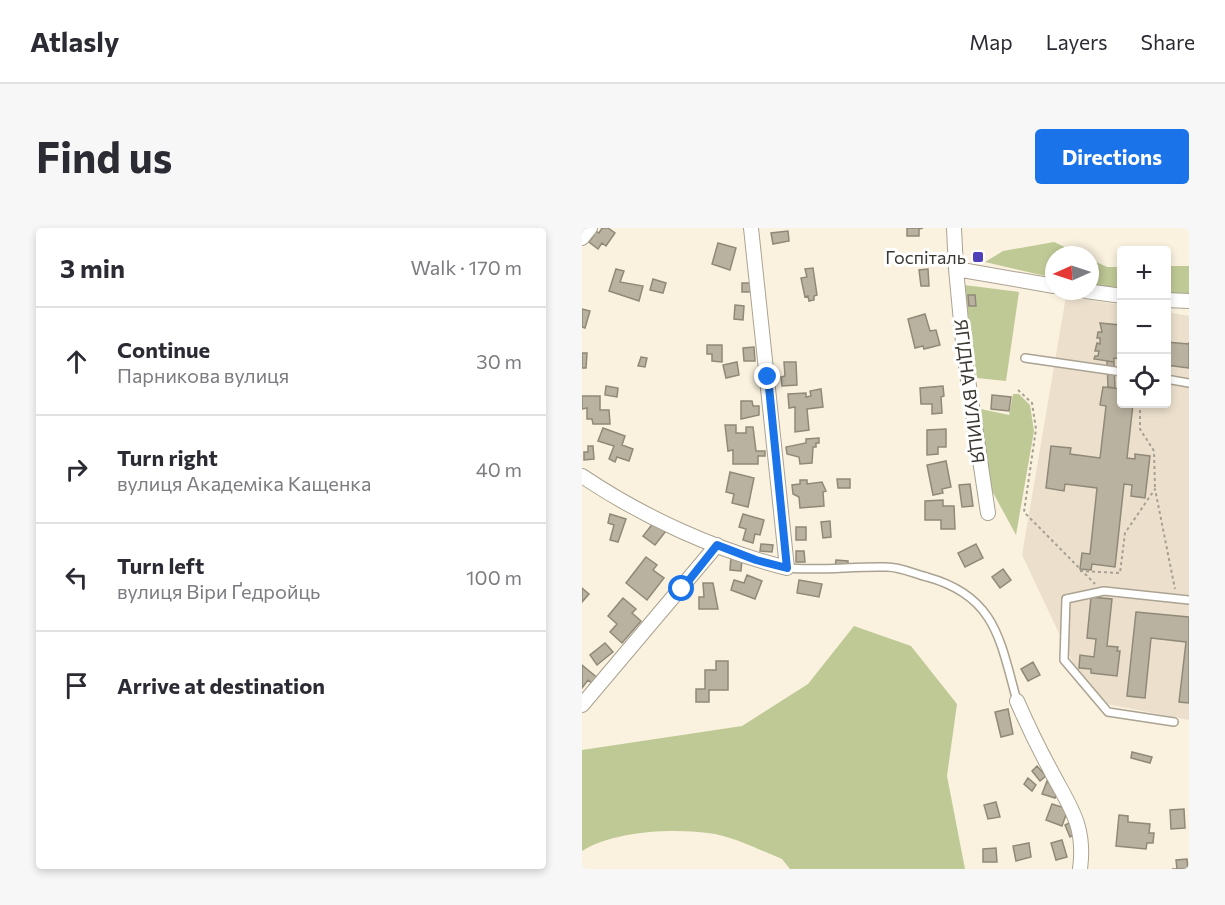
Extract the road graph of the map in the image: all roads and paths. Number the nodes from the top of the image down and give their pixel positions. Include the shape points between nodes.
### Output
1 (590, 228) edge
2 (751, 228) edge
3 (954, 228) edge
4 (582, 238) edge
5 (956, 269) junction
6 (1045, 284) edge
7 (1099, 293) edge
8 (1117, 295) edge
9 (1171, 300) edge
10 (1189, 301) edge
11 (1025, 358) dead end
12 (1117, 371) edge
13 (1171, 380) edge
14 (1189, 383) edge
15 (1018, 390) dead end
16 (1140, 408) edge
17 (582, 476) edge
18 (1155, 489) junction
19 (988, 513) dead end
20 (717, 545) junction
21 (787, 568) junction
22 (1080, 571) junction
23 (1104, 591) junction
24 (1176, 598) junction
25 (1189, 600) edge
26 (1017, 701) joint
27 (582, 705) edge
28 (1174, 722) dead end
29 (1080, 869) edge

1 - 4 street
2 - 21 street
3 - 5 street, ЯГІДНА ВУЛИЦЯ
5 - 6 street
5 - 19 street, ЯГІДНА ВУЛИЦЯ
7 - 8 street
9 - 10 street
11 - 12 lane
13 - 14 lane
15 - 22 path via 1032,403 1036,429 1023,512
16 - 18 path via 1140,429 1154,451
17 - 20 street via 680,530
18 - 22 path via 1125,533 1120,573
18 - 24 path
20 - 21 street
20 - 27 street
21 - 26 lane via 816,571 890,567 961,590 978,603 991,621
22 - 23 path
23 - 24 lane
23 - 28 lane via 1066,599 1064,660 1108,712
24 - 25 lane
26 - 29 street via 1069,800 1080,832

